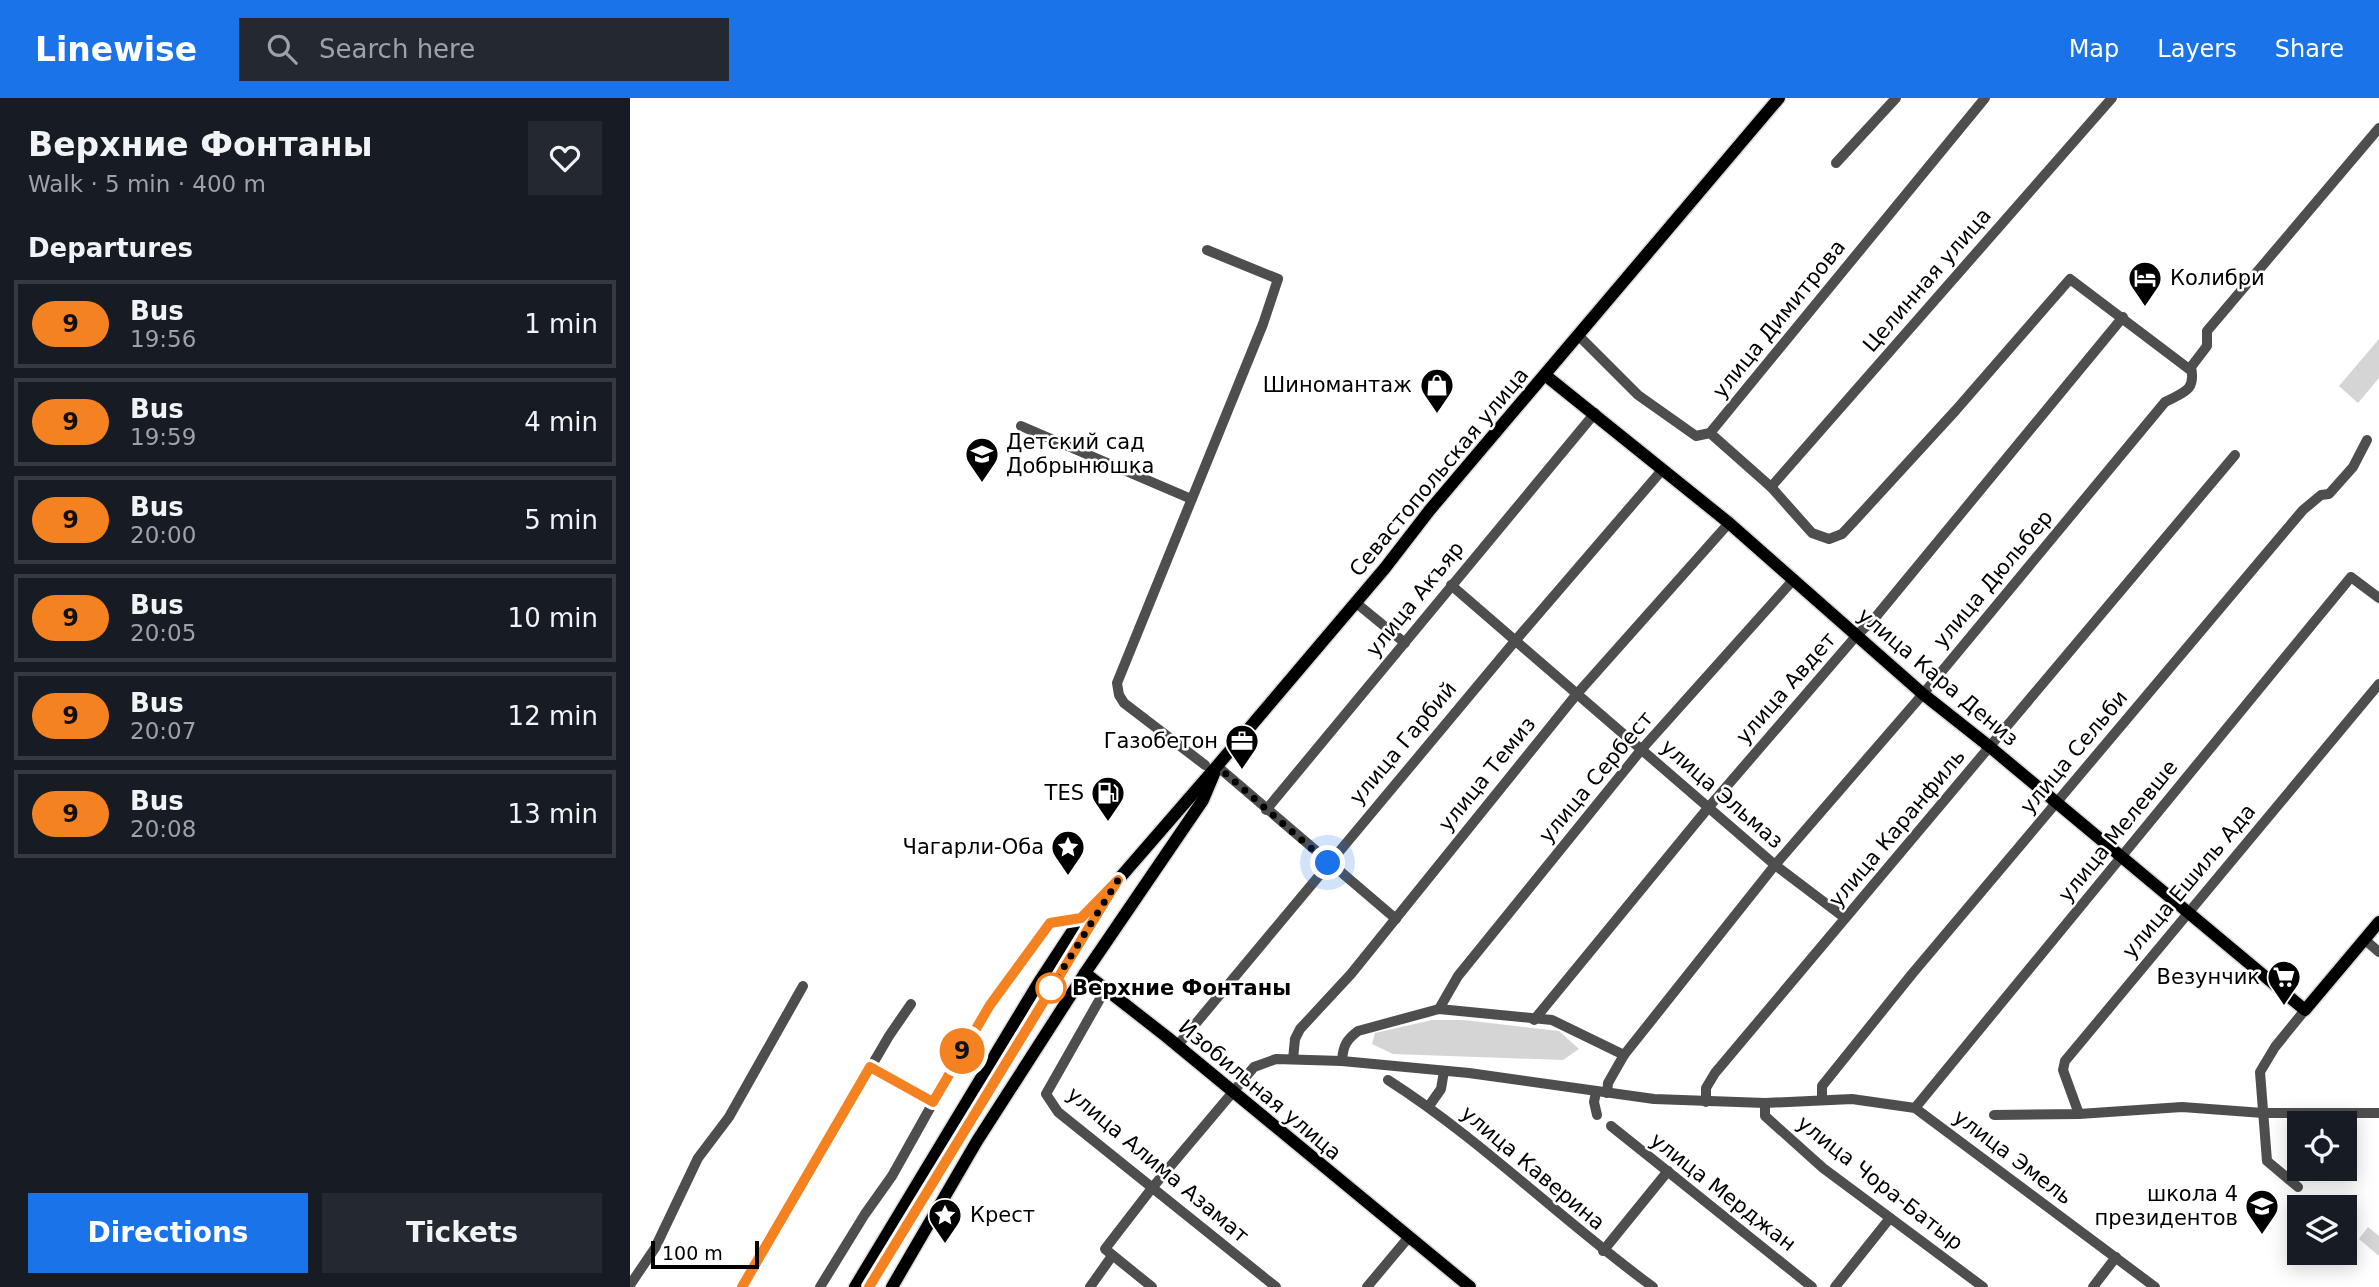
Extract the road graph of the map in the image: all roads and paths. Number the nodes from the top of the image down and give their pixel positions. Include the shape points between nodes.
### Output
1 (1896, 98) edge
2 (1984, 98) edge
3 (2112, 98) edge
4 (1773, 100) edge
5 (2379, 128) edge
6 (1836, 163) dead end
7 (1207, 250) dead end
8 (2123, 317) junction
9 (1579, 337) junction
10 (2192, 367) junction
11 (1545, 374) junction
12 (1595, 413) junction
13 (1021, 426) dead end
14 (1710, 433) junction
15 (2367, 440) dead end
16 (2235, 455) dead end
17 (1663, 469) junction
18 (1771, 487) junction
19 (1189, 498) dead end
20 (1729, 523) junction
21 (1794, 579) junction
22 (1451, 585) junction
23 (2379, 598) edge
24 (1355, 602) junction
25 (1857, 635) junction
26 (1515, 641) junction
27 (1405, 643) junction
28 (2379, 684) edge
29 (1923, 694) junction
30 (1576, 695) junction
31 (1990, 747) junction
32 (1641, 750) junction
33 (1211, 765) junction
34 (2057, 802) junction
35 (1183, 803) junction
36 (1708, 808) junction
37 (1266, 810) junction
38 (1166, 850) junction
39 (2121, 859) junction
40 (1328, 863) junction
41 (1775, 865) junction
42 (1118, 880) junction
43 (2187, 912) junction
44 (1081, 918) junction
45 (1845, 918) junction
46 (1396, 919) junction
47 (2379, 922) edge
48 (2364, 939) junction
49 (1102, 947) junction
50 (2379, 952) edge
51 (1085, 973) junction
52 (803, 986) dead end
53 (1105, 990) junction
54 (1070, 995) junction
55 (911, 1003) dead end
56 (1439, 1009) junction
57 (2305, 1010) junction
58 (1534, 1020) junction
59 (1177, 1046) junction
60 (1625, 1055) junction
61 (1293, 1059) junction
62 (1342, 1061) junction
63 (870, 1067) junction
64 (1444, 1071) junction
65 (1388, 1080) dead end
66 (1595, 1092) junction
67 (1233, 1093) junction
68 (1607, 1093) junction
69 (1822, 1099) junction
70 (933, 1102) junction
71 (1706, 1102) junction
72 (1765, 1103) junction
73 (1429, 1106) junction
74 (1915, 1108) junction
75 (2379, 1113) edge
76 (2079, 1114) junction
77 (2263, 1114) junction
78 (1597, 1115) dead end
79 (1994, 1115) dead end
80 (1611, 1126) dead end
81 (1668, 1171) junction
82 (2298, 1187) dead end
83 (1152, 1188) junction
84 (1890, 1218) junction
85 (1408, 1238) junction
86 (1603, 1251) junction
87 (1112, 1256) junction
88 (2116, 1257) junction
89 (630, 1285) edge
90 (742, 1287) edge
91 (820, 1287) edge
92 (855, 1287) edge
93 (869, 1287) edge
94 (892, 1287) edge
95 (1090, 1287) edge
96 (1152, 1287) edge
97 (1276, 1287) edge
98 (1367, 1287) edge
99 (1470, 1287) edge
100 (1653, 1287) edge
101 (1812, 1287) edge
102 (1835, 1287) edge
103 (1983, 1287) edge
104 (2093, 1287) edge
105 (2155, 1287) edge

1 - 6 street
2 - 14 street, улица Димитрова
3 - 18 street, Целинная улица
4 - 9 main road, Севастопольская улица
5 - 10 street, улица Дюльбер via 2207,331 2207,346
7 - 33 street via 1278,279 1117,684 1124,703
8 - 10 street
8 - 18 street via 2070,279 1842,534 1829,539 1812,533
8 - 25 street, улица Авдет
9 - 11 main road, Севастопольская улица
9 - 14 street via 1638,395 1696,436
10 - 29 street, улица Дюльбер via 2190,388 2165,402
11 - 12 main road, улица Кара Дениз
11 - 24 main road, Севастопольская улица
12 - 17 main road, улица Кара Дениз
12 - 22 street, улица Акъяр
13 - 19 street
14 - 18 street
15 - 34 street, улица Сельби via 2353,467 2329,494 2321,495 2295,520
16 - 31 street, улица Каранфиль
17 - 20 main road, улица Кара Дениз
17 - 26 street, улица Гарбий
20 - 21 main road, улица Кара Дениз
20 - 30 street, улица Темиз
21 - 25 main road, улица Кара Дениз
21 - 32 street, улица Сербест
22 - 26 street, улица Эльмаз
22 - 27 street, улица Акъяр
23 - 39 street, улица Мелевше via 2351,577
24 - 27 street
24 - 33 main road, Севастопольская улица
25 - 29 main road, улица Кара Дениз
25 - 36 street, улица Авдет
26 - 30 street, улица Эльмаз
26 - 40 street, улица Гарбий
27 - 37 street, улица Акъяр
28 - 43 street, улица Ешиль Ада
29 - 31 main road, улица Кара Дениз
29 - 41 street, улица Дюльбер
30 - 32 street, улица Эльмаз
30 - 46 street, улица Темиз
31 - 34 main road, улица Кара Дениз
31 - 45 street, улица Каранфиль
32 - 36 street, улица Эльмаз
32 - 56 street, улица Сербест via 1458,976
33 - 35 main road, Севастопольская улица
33 - 37 street
33 - 38 main road via 1203,800
34 - 39 main road, улица Кара Дениз
34 - 69 street, улица Сельби via 1822,1086
35 - 38 main road
35 - 42 main road, Севастопольская улица
36 - 41 street, улица Эльмаз
36 - 58 street, улица Авдет
37 - 40 street
38 - 49 main road
39 - 43 main road, улица Кара Дениз
39 - 74 street, улица Мелевше
40 - 46 street
40 - 59 street, улица Гарбий
41 - 45 street, улица Эльмаз
41 - 60 street, улица Дюльбер
42 - 44 main road
42 - 93 main road
43 - 57 main road, улица Кара Дениз
43 - 76 street, улица Ешиль Ада via 2063,1065
44 - 70 street via 1054,921 1047,927 990,1005
44 - 92 main road
45 - 71 street, улица Каранфиль via 1715,1073 1706,1088
46 - 61 street, улица Темиз via 1300,1029
47 - 48 main road
48 - 50 street
48 - 57 main road
49 - 51 main road
49 - 53 main road via 1096,975
51 - 53 main road, Изобильная улица
51 - 54 main road
52 - 89 street via 729,1117 698,1158 654,1248
53 - 54 main road via 1087,984
53 - 59 main road, Изобильная улица
53 - 83 street, улица Алима Азамат via 1046,1094 1058,1112
54 - 94 main road
55 - 63 street
56 - 58 street
56 - 62 street via 1358,1031 1343,1048
57 - 77 street via 2263,1064
58 - 60 street via 1552,1020
59 - 67 main road, Изобильная улица
60 - 68 street, улица Дюльбер
61 - 62 street
61 - 67 street via 1254,1067
62 - 64 street
63 - 70 street
63 - 90 street
64 - 66 street
64 - 73 street via 1441,1089
65 - 73 street, улица Каверина
66 - 68 street
66 - 78 street
67 - 83 street
67 - 85 main road, Изобильная улица
68 - 71 street
69 - 72 street
69 - 74 street
70 - 91 street via 892,1176
71 - 72 street
72 - 84 street, улица Чора-Батыр via 1765,1115 1774,1124
73 - 86 street, улица Каверина
74 - 88 street, улица Эмель
75 - 77 street
76 - 77 street via 2182,1107
76 - 79 street
77 - 82 street via 2267,1161
80 - 81 street, улица Мерджан
81 - 86 street
81 - 101 street, улица Мерджан
83 - 87 street via 1105,1249
83 - 97 street, улица Алима Азамат
84 - 102 street
84 - 103 street, улица Чора-Батыр
85 - 98 street
85 - 99 main road, Изобильная улица
86 - 100 street, улица Каверина
87 - 95 street
87 - 96 street
88 - 104 street
88 - 105 street, улица Эмель

